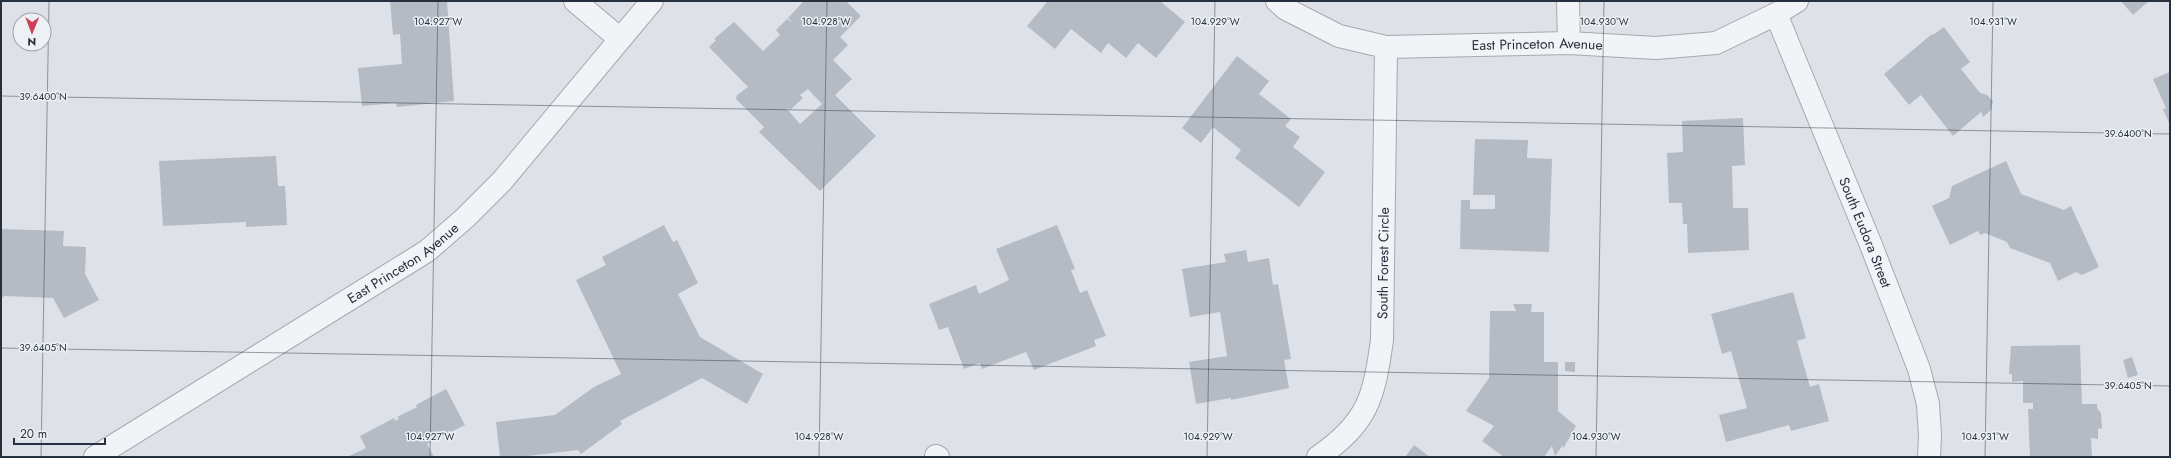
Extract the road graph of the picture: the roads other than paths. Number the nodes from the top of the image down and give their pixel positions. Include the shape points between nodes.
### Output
1 (575, 1) edge
2 (652, 1) edge
3 (1277, 1) edge
4 (1568, 1) edge
5 (1797, 1) edge
6 (1776, 14) junction
7 (620, 39) junction
8 (1569, 43) junction
9 (1386, 47) junction
10 (94, 457) edge
11 (1318, 457) edge
12 (1929, 457) edge

1 - 7 street
2 - 7 street, East Princeton Avenue
3 - 9 street, East Princeton Avenue via 1286,9 1339,36
4 - 8 street
5 - 6 street, East Princeton Avenue
6 - 8 street, East Princeton Avenue via 1716,43 1656,48
6 - 12 street, South Eudora Street via 1919,369 1928,404
7 - 10 street, East Princeton Avenue via 502,181 427,251
8 - 9 street, East Princeton Avenue
9 - 11 street, South Forest Circle via 1382,340 1377,377 1369,402 1356,425 1338,443

